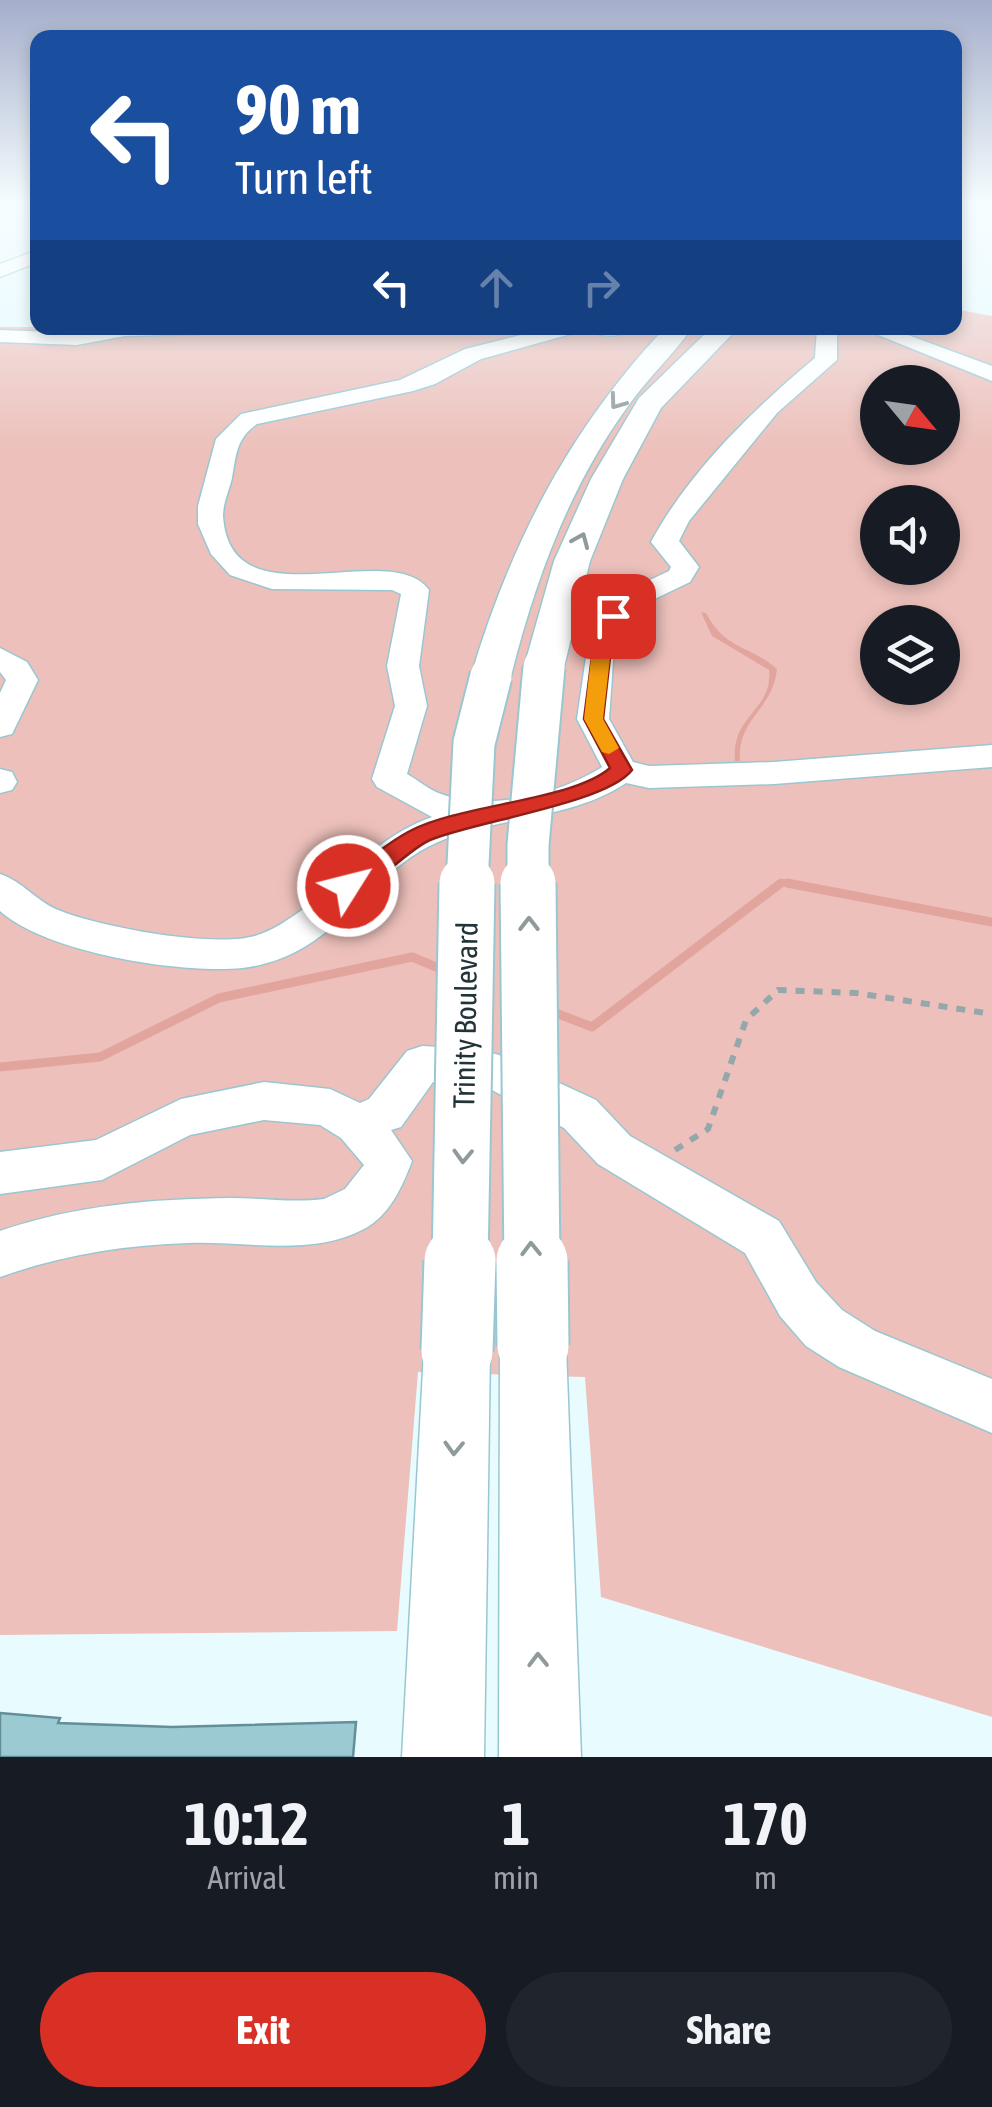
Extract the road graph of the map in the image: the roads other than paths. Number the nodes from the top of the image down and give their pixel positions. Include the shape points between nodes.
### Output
1 (98, 335) edge
2 (544, 335) edge
3 (672, 335) edge
4 (718, 335) edge
5 (827, 335) edge
6 (890, 335) edge
7 (0, 336) edge
8 (992, 374) edge
9 (0, 657) edge
10 (0, 727) edge
11 (992, 756) edge
12 (621, 770) junction
13 (488, 814) junction
14 (0, 888) edge
15 (357, 1124) junction
16 (0, 1173) edge
17 (0, 1254) edge
18 (992, 1406) edge
19 (443, 1757) edge
20 (540, 1757) edge

1 - 7 street
2 - 13 street via 473,354 405,386 249,419 231,432 220,456 211,504 221,546 234,565 258,578 398,581 416,590 403,672 412,708 389,779 433,805
3 -> 19 main road, Trinity Boulevard, bridge via 565,480 505,620 473,762
20 -> 4 main road, Trinity Boulevard, bridge via 528,845 544,667 572,561 607,479 648,404
5 - 12 street via 826,360 769,408 677,519 666,542 685,567 680,576 630,600 600,631 594,719
6 - 8 street
9 - 10 street via 22,680
11 - 12 street via 774,773 649,777
12 - 13 street via 586,790
13 - 14 street via 419,836 286,940 247,953 212,955 88,933 28,913
15 - 16 street via 330,1108 264,1101 181,1118 102,1160
15 - 17 street via 389,1160 382,1182 362,1204 332,1220 92,1229
15 - 18 street via 386,1113 422,1064 499,1073 580,1114 614,1150 762,1237 798,1299 824,1328 857,1350

